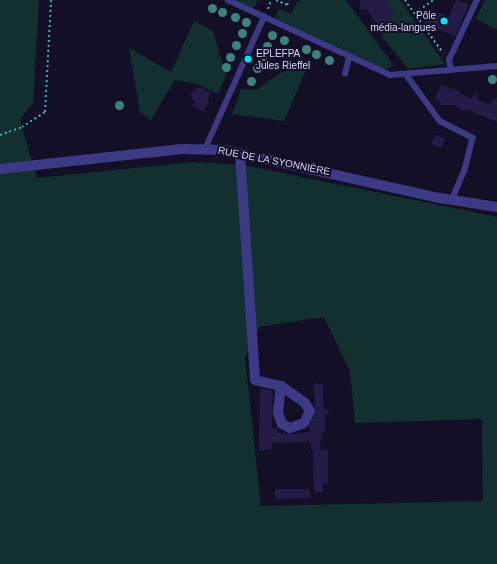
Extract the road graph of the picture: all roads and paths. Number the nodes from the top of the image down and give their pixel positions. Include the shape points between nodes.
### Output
1 (51, 0) edge
2 (228, 0) edge
3 (276, 0) edge
4 (289, 0) edge
5 (405, 0) edge
6 (433, 0) edge
7 (477, 0) edge
8 (415, 13) junction
9 (264, 17) junction
10 (349, 58) junction
11 (449, 60) junction
12 (497, 66) edge
13 (451, 70) junction
14 (345, 74) dead end
15 (406, 74) junction
16 (0, 136) edge
17 (205, 149) junction
18 (240, 153) junction
19 (0, 169) edge
20 (452, 200) junction
21 (497, 207) edge
22 (281, 386) dead end

1 - 16 path via 45,112 22,127
2 - 9 lane
3 - 4 path via 287,5
5 - 8 path
6 - 8 path
7 - 11 lane
8 - 11 path
9 - 10 lane
9 - 17 lane
10 - 14 lane
10 - 15 lane via 390,75
11 - 13 lane
12 - 13 lane
13 - 15 lane
15 - 20 lane via 440,121 473,138
17 - 18 street, RUE DE LA SYONNIÈRE
17 - 19 street, RUE DE LA SYONNIÈRE
18 - 20 street, RUE DE LA SYONNIÈRE
18 - 22 street via 255,380
20 - 21 street, RUE DE LA SYONNIÈRE

